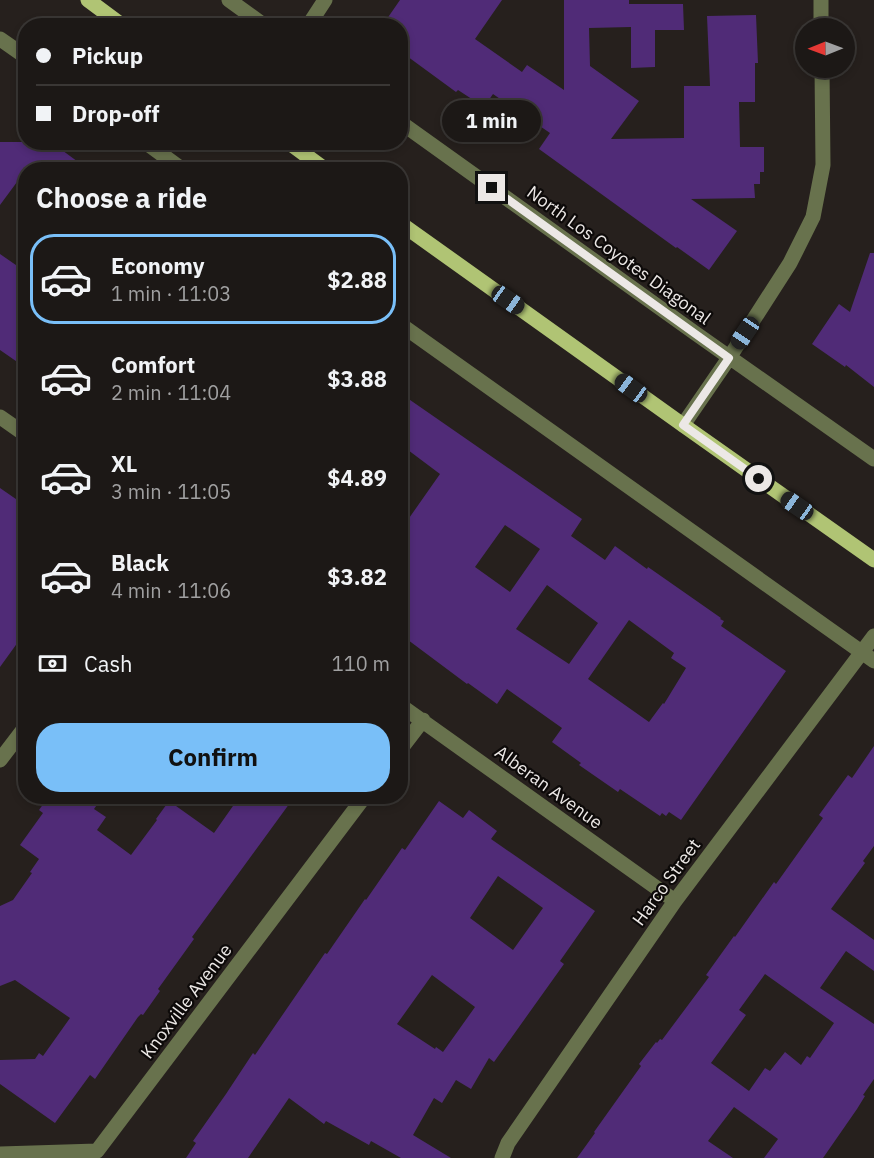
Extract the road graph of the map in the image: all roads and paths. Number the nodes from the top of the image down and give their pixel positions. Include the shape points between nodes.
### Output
1 (87, 0) edge
2 (229, 0) edge
3 (324, 0) edge
4 (821, 0) edge
5 (112, 18) edge
6 (254, 18) edge
7 (313, 18) edge
8 (821, 18) edge
9 (0, 39) edge
10 (18, 51) edge
11 (822, 78) edge
12 (408, 128) edge
13 (156, 150) edge
14 (299, 150) edge
15 (172, 162) edge
16 (315, 162) edge
17 (408, 229) edge
18 (408, 330) edge
19 (729, 358) junction
20 (0, 417) edge
21 (683, 425) junction
22 (18, 429) edge
23 (874, 459) edge
24 (874, 560) edge
25 (874, 636) edge
26 (868, 656) edge
27 (408, 710) edge
28 (423, 720) junction
29 (18, 736) edge
30 (408, 740) edge
31 (0, 760) edge
32 (359, 804) edge
33 (675, 901) junction
34 (0, 1154) edge
35 (502, 1158) edge

1 - 5 main road
2 - 6 street
3 - 7 street
4 - 8 street
9 - 10 street
11 - 19 street via 823,165 813,217 790,263
12 - 19 street, North Los Coyotes Diagonal
13 - 15 street
14 - 16 main road
17 - 21 main road
18 - 26 street
19 - 21 street
19 - 23 street, North Los Coyotes Diagonal
20 - 22 street
21 - 24 main road
25 - 26 street, Harco Street
26 - 33 street, Harco Street
27 - 28 street, Alberan Avenue
28 - 30 street
28 - 33 street, Alberan Avenue
29 - 31 street
32 - 34 street, Knoxville Avenue via 97,1151
33 - 35 street, Harco Street via 508,1143

